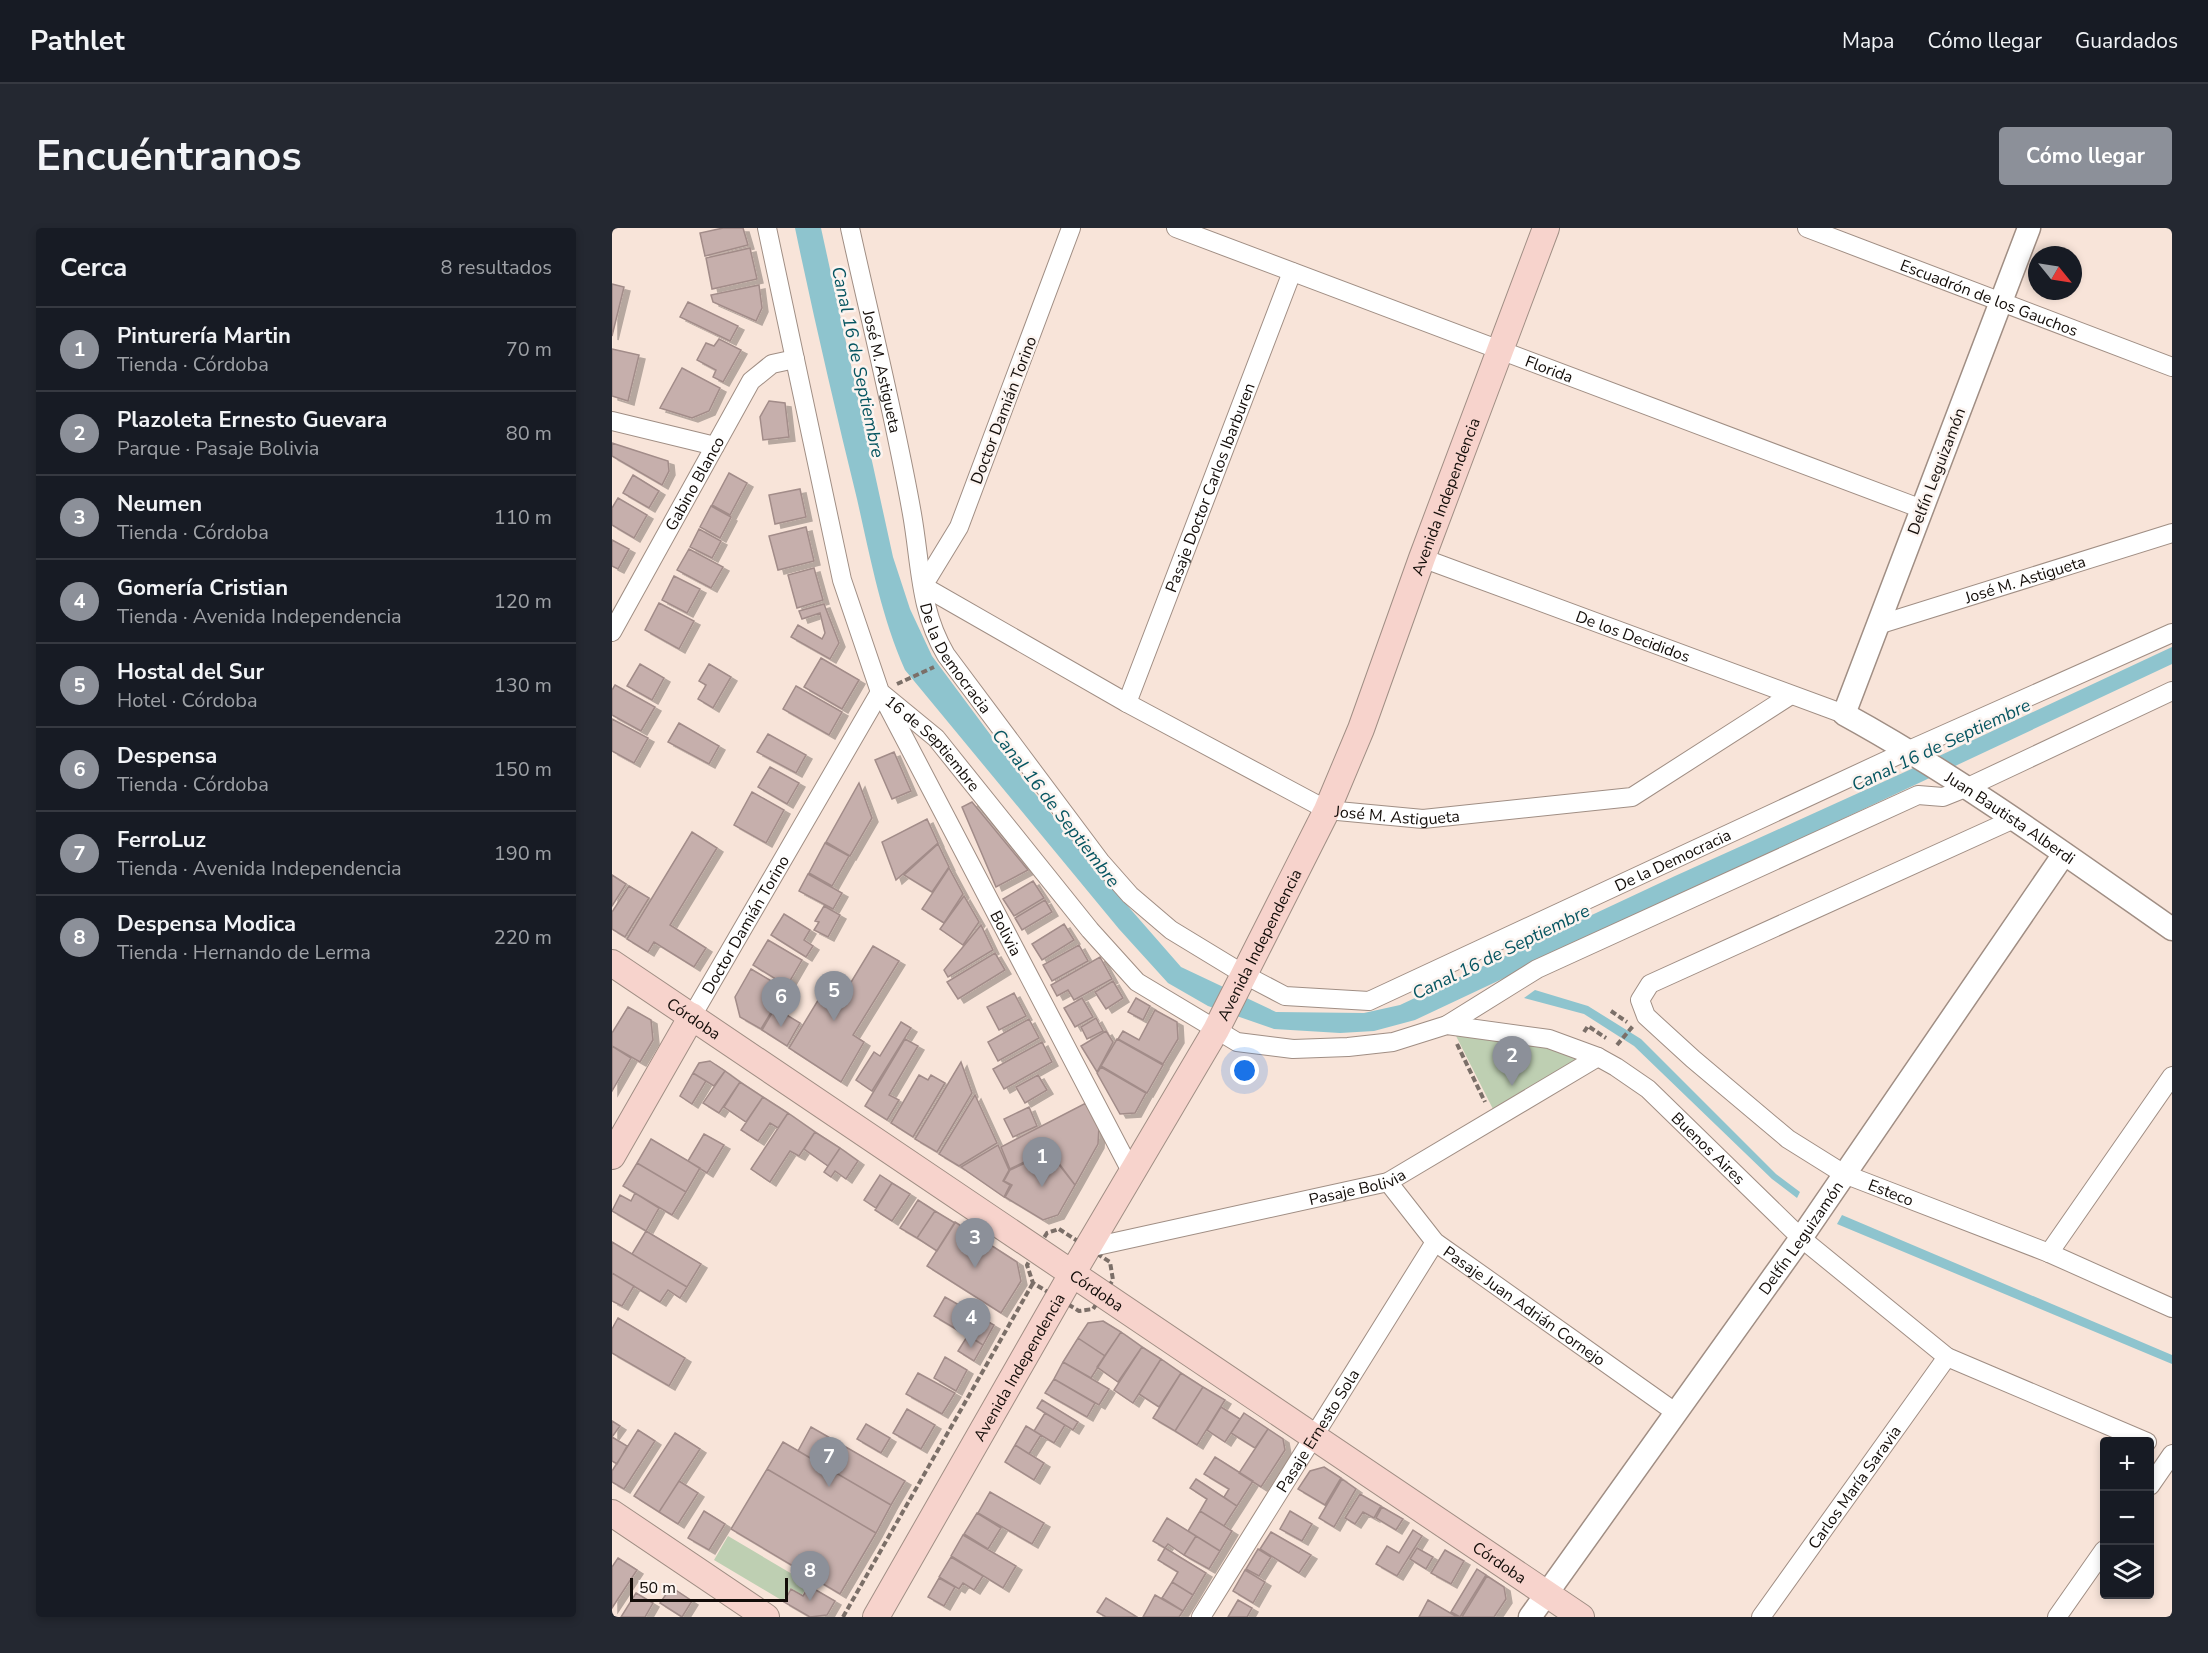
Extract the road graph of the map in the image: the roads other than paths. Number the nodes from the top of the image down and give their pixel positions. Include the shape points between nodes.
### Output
1 (767, 228) edge
2 (850, 228) edge
3 (1071, 228) edge
4 (1176, 228) edge
5 (1546, 228) edge
6 (1807, 228) edge
7 (2029, 228) edge
8 (1292, 272) junction
9 (2001, 301) junction
10 (1501, 350) junction
11 (795, 359) junction
12 (2172, 367) edge
13 (612, 421) edge
14 (715, 446) junction
15 (1922, 509) junction
16 (912, 514) joint
17 (2172, 533) edge
18 (1422, 558) junction
19 (923, 586) junction
20 (1878, 625) junction
21 (612, 632) edge
22 (2172, 633) edge
23 (2172, 691) edge
24 (880, 692) junction
25 (1791, 694) junction
26 (1127, 703) junction
27 (1844, 714) junction
28 (1909, 750) junction
29 (1968, 787) junction
30 (1327, 810) junction
31 (2014, 819) junction
32 (2064, 854) junction
33 (2172, 929) edge
34 (612, 963) edge
35 (1245, 975) junction
36 (692, 1016) junction
37 (1447, 1025) junction
38 (1216, 1030) junction
39 (1598, 1057) junction
40 (2172, 1076) edge
41 (612, 1156) edge
42 (1132, 1173) junction
43 (1844, 1174) junction
44 (1388, 1182) junction
45 (1801, 1238) junction
46 (1435, 1242) junction
47 (1088, 1248) junction
48 (2049, 1253) junction
49 (1072, 1274) junction
50 (2172, 1308) edge
51 (1947, 1357) junction
52 (1675, 1412) junction
53 (2137, 1437) edge
54 (1315, 1438) junction
55 (2154, 1444) edge
56 (2172, 1453) edge
57 (2154, 1480) edge
58 (612, 1513) edge
59 (2100, 1556) edge
60 (1547, 1594) junction
61 (766, 1617) edge
62 (876, 1617) edge
63 (1201, 1617) edge
64 (1530, 1617) edge
65 (1581, 1617) edge
66 (1761, 1617) edge
67 (2057, 1617) edge

1 - 11 street, 16 de Septiembre
2 - 16 street, José M. Astigueta
3 - 19 street, Doctor Damián Torino via 959,526
4 - 8 street, Florida
5 - 10 main road, Avenida Independencia
6 - 9 street, Escuadrón de los Gauchos
7 - 9 street, Delfín Leguizamón
8 - 10 street, Florida
8 - 26 street, Pasaje Doctor Carlos Ibarburen
9 - 12 street, Escuadrón de los Gauchos
9 - 15 street, Delfín Leguizamón
10 - 15 street, Florida
10 - 18 main road, Avenida Independencia
11 - 14 street, Gabino Blanco via 772,364 751,381
11 - 24 street, 16 de Septiembre via 842,580
13 - 14 street
14 - 21 street, Gabino Blanco
15 - 20 street, Delfín Leguizamón
16 - 19 street, De la Democracia
17 - 20 street, José M. Astigueta
18 - 25 street, De los Decididos
18 - 30 main road, Avenida Independencia via 1361,729
19 - 26 street, José M. Astigueta
19 - 35 street, De la Democracia via 934,635 949,659 1101,861 1130,895 1171,930
20 - 27 street, Delfín Leguizamón
22 - 28 street, De la Democracia
23 - 29 street
24 - 36 street, Doctor Damián Torino
24 - 38 street, 16 de Septiembre via 936,738 1090,930 1137,982
24 - 42 street, Bolivia
25 - 27 street, De los Decididos
25 - 30 street, José M. Astigueta via 1632,797 1423,819
26 - 30 street, José M. Astigueta
27 - 28 street, Juan Bautista Alberdi
28 - 29 street, Juan Bautista Alberdi
28 - 35 street, De la Democracia via 1369,1001 1285,996
29 - 31 street, Juan Bautista Alberdi
29 - 37 street via 1944,797 1918,795 1537,969
30 - 35 main road, Avenida Independencia
31 - 32 street, Juan Bautista Alberdi
31 - 43 street, Esteco via 1650,984 1640,1000 1646,1016 1693,1059 1788,1139
32 - 33 street, Juan Bautista Alberdi
32 - 43 street, Delfín Leguizamón
34 - 36 main road, Córdoba
35 - 38 main road, Avenida Independencia
36 - 41 main road, Doctor Damián Torino
36 - 49 main road, Córdoba
37 - 38 street, Buenos Aires via 1393,1042 1293,1049 1237,1042
37 - 39 street, Buenos Aires via 1549,1040
38 - 42 main road, Avenida Independencia
39 - 44 street, Pasaje Bolivia
39 - 45 street, Buenos Aires via 1648,1089
40 - 48 street
42 - 47 main road, Avenida Independencia
43 - 45 street, Delfín Leguizamón
43 - 48 street, Esteco
44 - 46 street, Pasaje Juan Adrián Cornejo
44 - 47 street, Pasaje Bolivia
45 - 51 street, Buenos Aires
45 - 52 street, Delfín Leguizamón
46 - 52 street, Pasaje Juan Adrián Cornejo
46 - 54 street, Pasaje Ernesto Sola
47 - 49 main road, Avenida Independencia
48 - 50 street, Esteco
49 - 54 main road, Córdoba
49 - 62 main road, Avenida Independencia
51 - 53 street, Buenos Aires
51 - 66 street, Carlos María Saravia
52 - 60 street, Delfín Leguizamón
54 - 60 main road, Córdoba
54 - 63 street, Pasaje Ernesto Sola
55 - 56 street, Buenos Aires
56 - 57 street
58 - 61 main road
59 - 67 street
60 - 64 street, Delfín Leguizamón
60 - 65 main road, Córdoba

